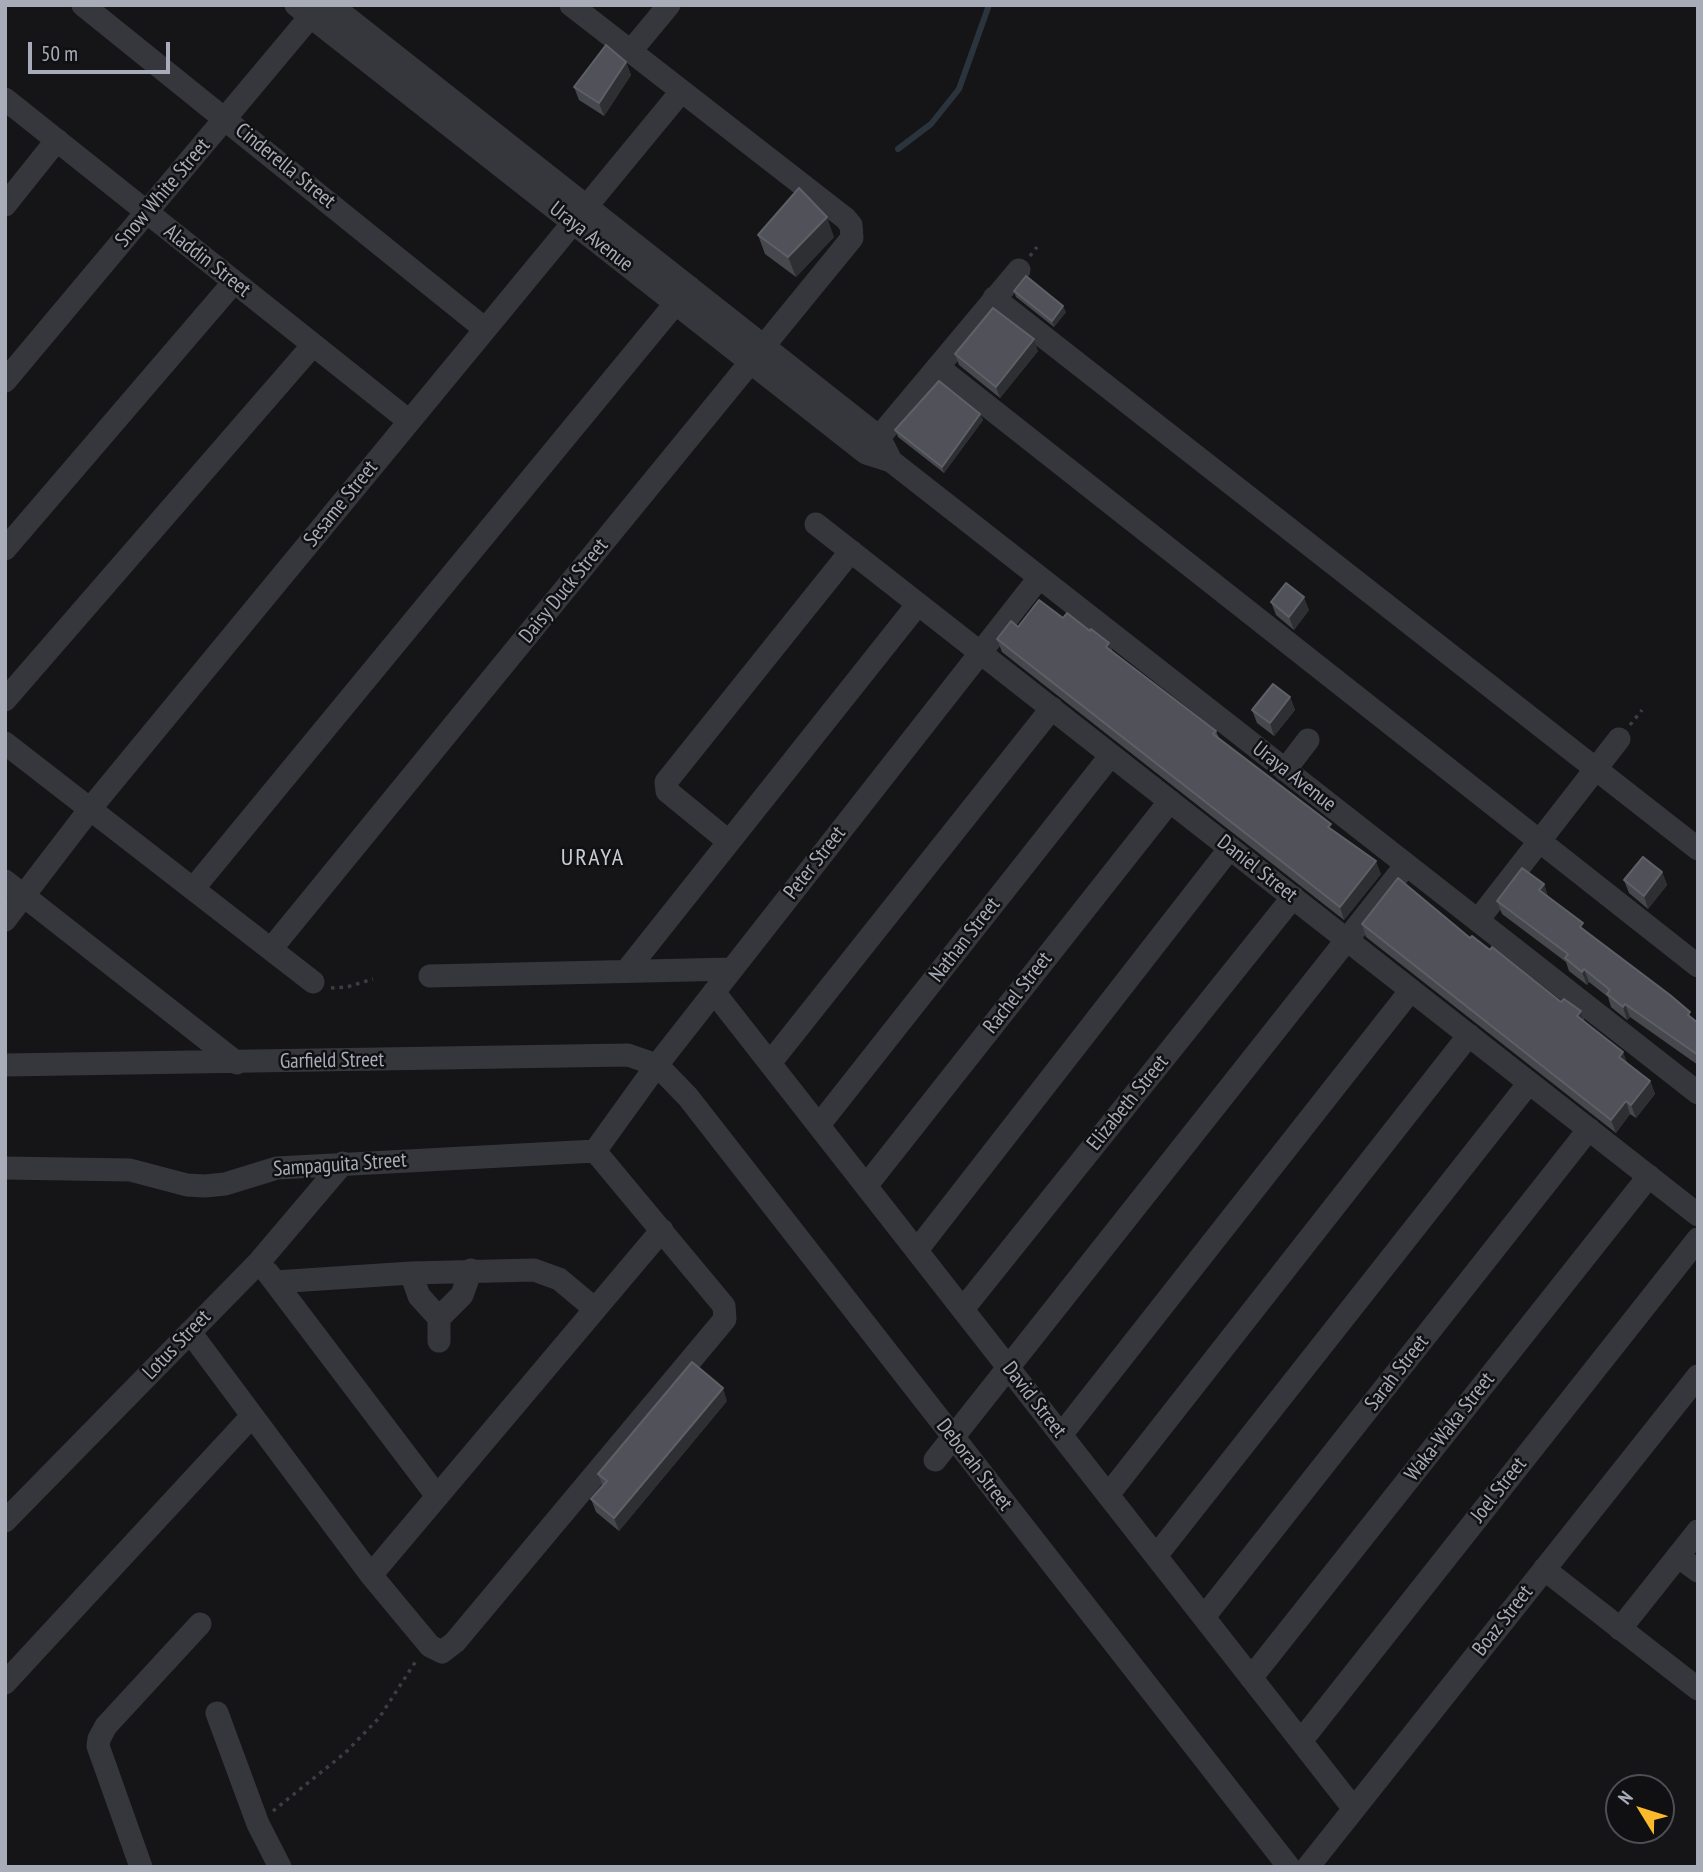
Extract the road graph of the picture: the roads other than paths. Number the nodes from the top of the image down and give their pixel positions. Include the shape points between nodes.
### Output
1 (83, 5) edge
2 (331, 5) edge
3 (571, 5) edge
4 (669, 5) edge
5 (309, 9) edge
6 (630, 52) junction
7 (680, 93) junction
8 (5, 99) edge
9 (449, 112) junction
10 (226, 118) junction
11 (57, 140) junction
12 (5, 205) edge
13 (146, 213) junction
14 (580, 215) junction
15 (1018, 270) dead end
16 (234, 282) junction
17 (682, 295) junction
18 (995, 298) junction
19 (485, 329) junction
20 (313, 345) junction
21 (758, 355) junction
22 (938, 367) junction
23 (5, 381) edge
24 (409, 421) junction
25 (873, 445) junction
26 (816, 524) dead end
27 (5, 549) edge
28 (851, 551) junction
29 (1039, 578) junction
30 (918, 604) junction
31 (980, 652) junction
32 (5, 700) edge
33 (1052, 708) junction
34 (1619, 739) dead end
35 (1308, 740) dead end
36 (5, 743) edge
37 (1111, 755) junction
38 (1596, 769) junction
39 (1285, 770) junction
40 (1170, 801) junction
41 (90, 809) junction
42 (728, 841) junction
43 (1539, 841) junction
44 (1230, 848) junction
45 (1698, 849) edge
46 (1406, 865) junction
47 (5, 881) edge
48 (193, 889) junction
49 (24, 896) junction
50 (1293, 897) junction
51 (5, 920) edge
52 (1478, 920) junction
53 (1347, 940) junction
54 (271, 949) junction
55 (1698, 966) edge
56 (628, 969) junction
57 (732, 969) junction
58 (430, 976) dead end
59 (313, 982) road end
60 (1411, 990) junction
61 (714, 992) junction
62 (1469, 1035) junction
63 (237, 1063) junction
64 (770, 1063) junction
65 (5, 1065) edge
66 (657, 1065) junction
67 (1529, 1083) junction
68 (1698, 1093) edge
69 (819, 1125) junction
70 (1589, 1129) junction
71 (595, 1151) junction
72 (343, 1164) junction
73 (5, 1167) edge
74 (1649, 1176) junction
75 (866, 1186) junction
76 (1698, 1215) edge
77 (662, 1230) junction
78 (1698, 1239) edge
79 (917, 1251) junction
80 (259, 1262) junction
81 (471, 1270) junction
82 (411, 1273) junction
83 (275, 1282) junction
84 (595, 1309) junction
85 (963, 1309) junction
86 (439, 1318) junction
87 (190, 1332) junction
88 (439, 1341) dead end
89 (1008, 1367) junction
90 (1698, 1376) edge
91 (252, 1416) junction
92 (1061, 1435) junction
93 (953, 1437) junction
94 (934, 1460) dead end
95 (1108, 1495) junction
96 (437, 1496) junction
97 (5, 1521) edge
98 (1698, 1531) edge
99 (1156, 1556) junction
100 (1678, 1556) junction
101 (1544, 1569) junction
102 (1698, 1572) edge
103 (371, 1575) junction
104 (1204, 1617) junction
105 (200, 1624) dead end
106 (1620, 1629) junction
107 (1251, 1678) junction
108 (5, 1683) edge
109 (1698, 1689) edge
110 (217, 1713) dead end
111 (1301, 1741) junction
112 (1354, 1809) junction
113 (141, 1867) edge
114 (280, 1867) edge
115 (1289, 1867) edge
116 (1308, 1867) edge

1 - 10 street, Cinderella Street
2 - 9 street, Uraya Avenue
3 - 6 street
4 - 6 street
5 - 9 street, Uraya Avenue
5 - 10 street, Snow White Street
6 - 7 street
7 - 14 street, Sesame Street
7 - 21 street, Daisy Duck Street via 845,218 853,231 849,245
8 - 11 street, Aladdin Street
9 - 14 street, Uraya Avenue
10 - 13 street, Snow White Street
10 - 19 street, Cinderella Street
11 - 12 street
11 - 13 street, Aladdin Street
13 - 16 street, Aladdin Street
13 - 23 street, Snow White Street
14 - 17 street, Uraya Avenue
14 - 19 street, Sesame Street
15 - 18 street
16 - 20 street, Aladdin Street
16 - 27 street
17 - 21 street, Uraya Avenue
17 - 48 street
18 - 22 street
18 - 38 street
19 - 24 street, Sesame Street
20 - 24 street, Aladdin Street
20 - 32 street
21 - 25 street, Uraya Avenue
21 - 54 street, Daisy Duck Street
22 - 25 street
22 - 43 street
24 - 41 street, Sesame Street
25 - 29 street, Uraya Avenue
26 - 28 street, Daniel Street
28 - 30 street, Daniel Street
28 - 42 street via 666,782 667,792
29 - 31 street, Peter Street
29 - 39 street, Uraya Avenue
30 - 31 street, Daniel Street
30 - 42 street
31 - 33 street, Daniel Street
31 - 57 street, Peter Street
33 - 37 street, Daniel Street
33 - 64 street
34 - 38 street
35 - 39 street
36 - 41 street
37 - 40 street, Daniel Street
37 - 69 street, Nathan Street
38 - 43 street
38 - 45 street
39 - 46 street, Uraya Avenue
40 - 44 street, Daniel Street
40 - 75 street, Rachel Street
41 - 48 street
41 - 49 street, Sesame Street
42 - 56 street
43 - 52 street
43 - 55 street
44 - 50 street, Daniel Street
44 - 79 street
46 - 52 street, Uraya Avenue
46 - 53 street
47 - 49 street
48 - 54 street
49 - 51 street, Sesame Street
49 - 63 street
50 - 53 street, Daniel Street
50 - 85 street, Elizabeth Street
52 - 68 street, Uraya Avenue
53 - 60 street, Daniel Street
53 - 89 street
54 - 59 street
56 - 57 street
56 - 58 street
57 - 61 street, Peter Street
60 - 62 street, Daniel Street
60 - 92 street
61 - 64 street, David Street
61 - 66 street, Peter Street
62 - 67 street, Daniel Street
62 - 95 street
63 - 65 street, Garfield Street
63 - 66 street, Garfield Street via 628,1055
64 - 69 street, David Street
66 - 71 street, Peter Street
66 - 93 street, Deborah Street via 688,1097
67 - 70 street, Daniel Street
67 - 99 street
69 - 75 street, David Street
70 - 74 street, Daniel Street
70 - 104 street, Sarah Street
71 - 72 street, Sampaguita Street
71 - 77 street
72 - 73 street, Sampaguita Street via 277,1168 205,1186 130,1170
72 - 80 street, Lotus Street
74 - 76 street, Daniel Street
74 - 107 street, Waka-Waka Street
75 - 79 street, David Street
77 - 84 street
77 - 103 street via 724,1306 726,1315 464,1632 436,1649
78 - 111 street, Joel Street
79 - 85 street, David Street
80 - 83 street
80 - 87 street, Lotus Street
81 - 82 street
81 - 84 street via 546,1272
81 - 86 street via 462,1295
82 - 83 street
82 - 86 street via 419,1296
83 - 96 street
84 - 96 street
85 - 89 street, David Street
86 - 88 street
87 - 91 street
87 - 97 street, Lotus Street
89 - 92 street, David Street
89 - 93 street
90 - 101 street, Boaz Street
91 - 103 street
91 - 108 street
92 - 95 street, David Street
93 - 94 street
93 - 115 street, Deborah Street
95 - 99 street, David Street
96 - 103 street
98 - 100 street
99 - 104 street, David Street
100 - 102 street
100 - 106 street
101 - 106 street
101 - 112 street, Boaz Street
104 - 107 street, David Street
105 - 113 street via 99,1739
106 - 109 street
107 - 111 street, David Street
110 - 114 street via 258,1824
111 - 112 street, David Street
112 - 116 street, Boaz Street

